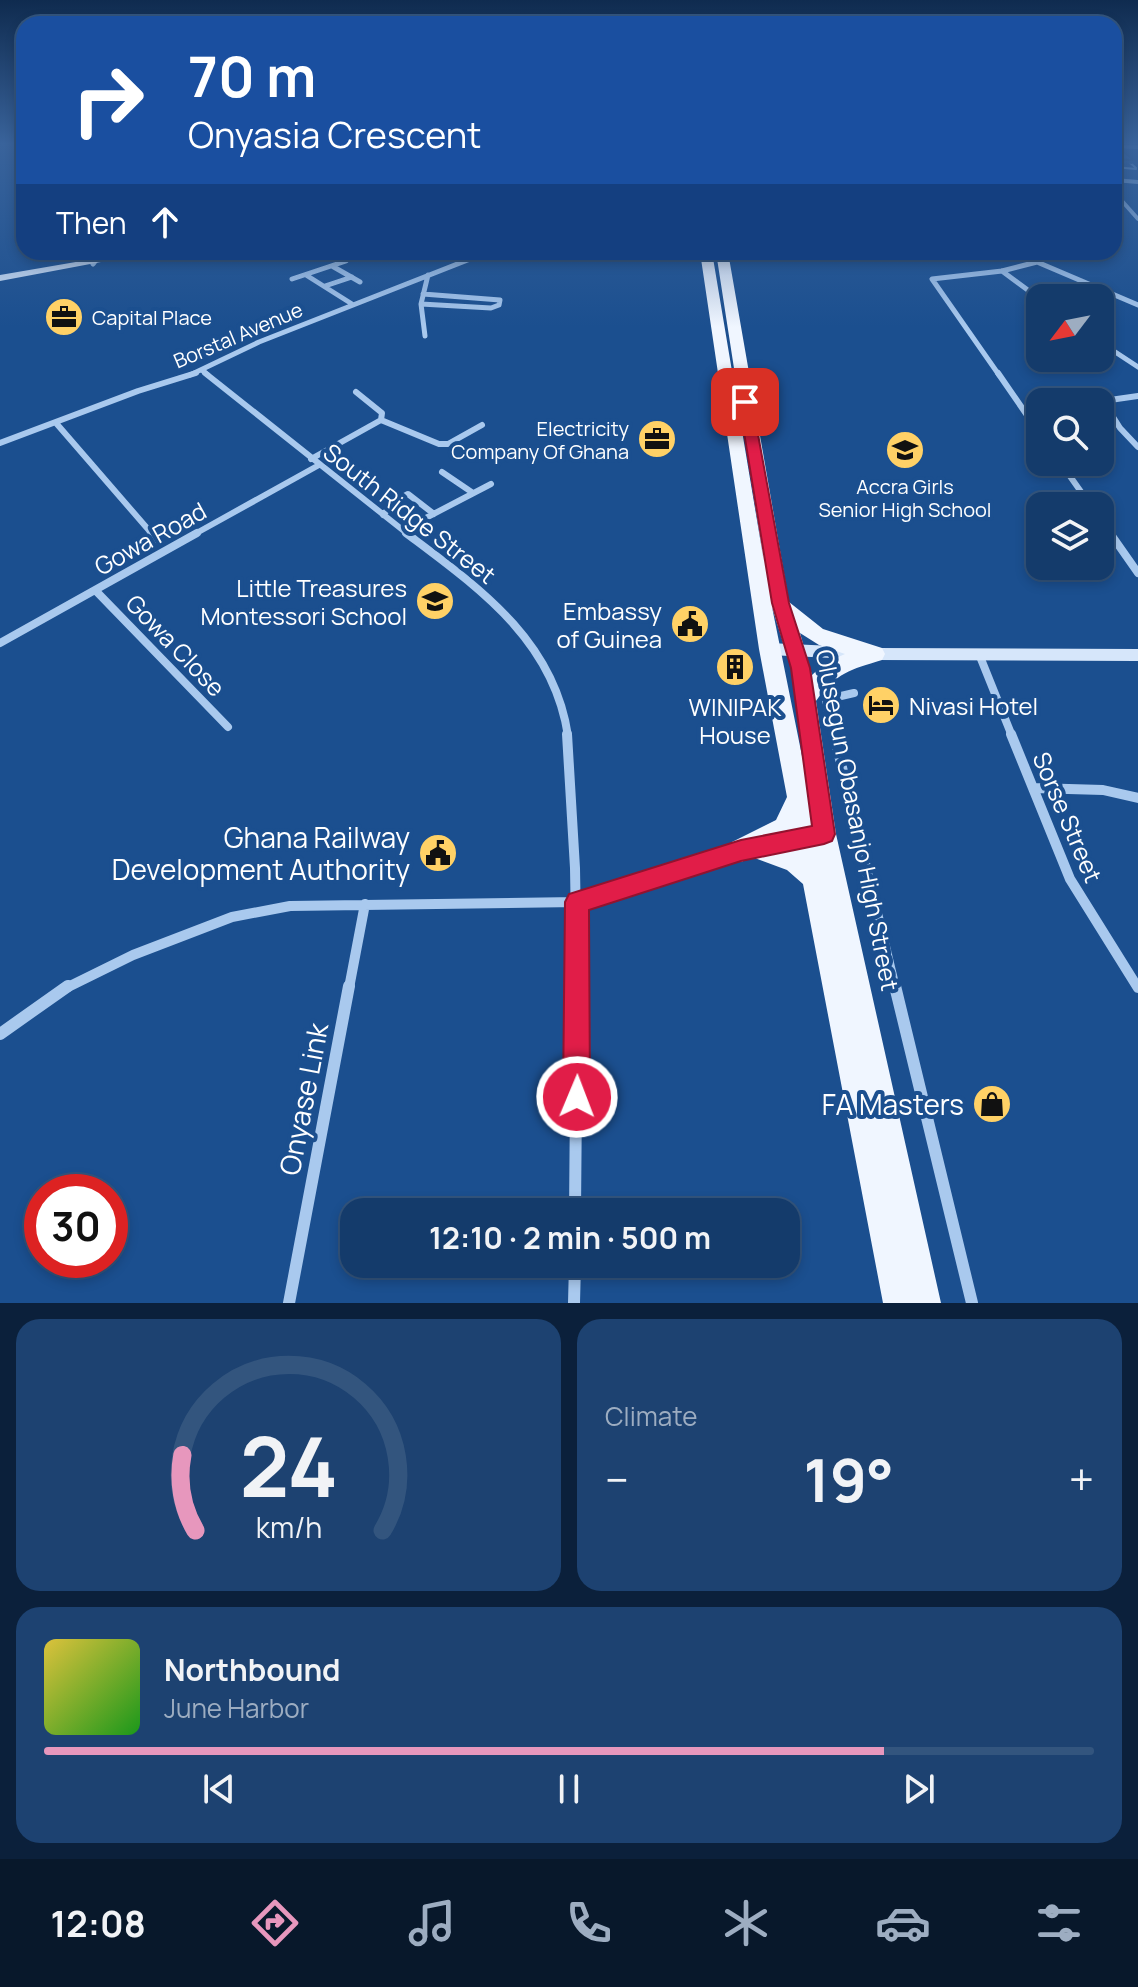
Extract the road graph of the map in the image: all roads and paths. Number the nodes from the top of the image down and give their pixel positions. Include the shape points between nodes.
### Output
1 (96, 260) edge
2 (115, 260) edge
3 (467, 260) edge
4 (707, 260) edge
5 (723, 260) edge
6 (1031, 260) edge
7 (346, 261) dead end
8 (1037, 262) junction
9 (93, 264) junction
10 (332, 266) junction
11 (1002, 271) junction
12 (306, 275) junction
13 (428, 275) junction
14 (352, 277) junction
15 (0, 278) edge
16 (292, 279) dead end
17 (360, 282) dead end
18 (325, 286) junction
19 (1026, 289) edge
20 (423, 294) junction
21 (352, 304) junction
22 (421, 304) junction
23 (1138, 305) edge
24 (425, 336) dead end
25 (1114, 351) edge
26 (1138, 367) edge
27 (203, 371) junction
28 (356, 392) dead end
29 (1138, 396) edge
30 (1026, 414) edge
31 (381, 420) junction
32 (56, 423) junction
33 (482, 425) dead end
34 (0, 443) edge
35 (1138, 447) edge
36 (311, 459) junction
37 (319, 465) junction
38 (442, 472) dead end
39 (491, 484) dead end
40 (473, 493) junction
41 (434, 514) junction
42 (383, 515) junction
43 (410, 535) junction
44 (1114, 539) edge
45 (157, 540) dead end
46 (1138, 573) edge
47 (96, 591) junction
48 (780, 603) junction
49 (0, 643) edge
50 (769, 649) junction
51 (794, 650) junction
52 (979, 652) junction
53 (875, 654) junction
54 (1138, 655) edge
55 (854, 693) dead end
56 (804, 702) junction
57 (228, 727) dead end
58 (1034, 788) junction
59 (798, 789) junction
60 (1138, 798) edge
61 (815, 835) junction
62 (749, 849) junction
63 (814, 877) junction
64 (577, 902) junction
65 (365, 904) junction
66 (1138, 988) edge
67 (2, 1028) edge
68 (575, 1198) edge
69 (575, 1278) edge
70 (896, 1295) edge
71 (289, 1303) edge
72 (574, 1303) edge
73 (924, 1303) edge
74 (972, 1303) edge

1 - 9 street
2 - 9 street
3 - 13 street, Borstal Avenue
4 - 50 main road, Olusegun Obasanjo High Street
5 - 48 main road, Olusegun Obasanjo High Street
6 - 8 street
7 - 10 street
8 - 11 street
8 - 23 street
9 - 15 street
10 - 12 street
10 - 14 street
11 - 19 street
11 - 30 street via 932,279
12 - 16 street
12 - 18 street
13 - 20 street
13 - 21 street, Borstal Avenue
14 - 17 street
14 - 18 street
18 - 21 street
20 - 22 street
20 - 22 street via 500,300 499,305
21 - 27 street, Borstal Avenue
22 - 24 street
25 - 26 street
27 - 32 street, Borstal Avenue
27 - 36 street, South Ridge Street
28 - 31 street via 382,413
29 - 35 street via 1103,401
31 - 33 street via 439,444
31 - 36 street
32 - 34 street, Borstal Avenue
32 - 45 street
36 - 37 street, South Ridge Street
37 - 42 street, South Ridge Street
37 - 47 street, Gowa Road
38 - 40 street
39 - 40 street
40 - 41 street
41 - 42 street via 408,494
41 - 43 street
42 - 43 street, South Ridge Street
43 - 64 street, South Ridge Street via 484,595 547,668 560,701 569,751
44 - 46 street
47 - 49 street, Gowa Road
47 - 57 street, Gowa Close
48 - 51 main road, Olusegun Obasanjo High Street
48 - 53 main road via 809,633
50 - 51 street
50 - 59 main road, Olusegun Obasanjo High Street
51 - 53 street
51 - 56 main road, Olusegun Obasanjo High Street
52 - 53 street
52 - 54 street
52 - 58 street, Sorse Street
53 - 56 main road via 828,670
55 - 74 street via 826,703
56 - 61 main road, Olusegun Obasanjo High Street
58 - 60 street via 1103,790
58 - 66 street, Sorse Street via 1070,879
59 - 61 main road, Olusegun Obasanjo High Street
59 - 62 main road via 789,826
61 - 62 street
61 - 63 main road, Olusegun Obasanjo High Street
61 - 73 main road, Olusegun Obasanjo High Street
62 - 63 main road via 790,857
62 - 64 street
63 - 70 main road, Olusegun Obasanjo High Street
64 - 65 street
64 - 68 street, South Ridge Street
65 - 67 street via 290,906 232,917 74,982
65 - 71 street, Onyase Link
69 - 72 street

